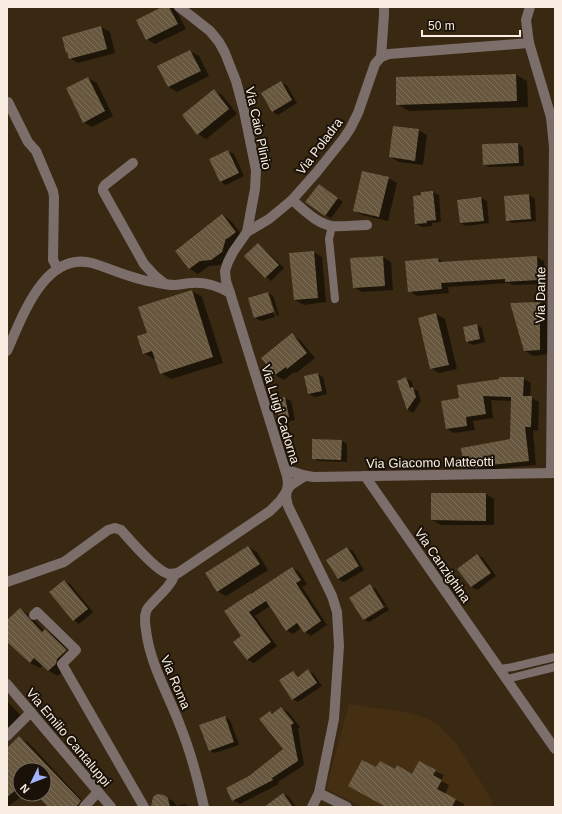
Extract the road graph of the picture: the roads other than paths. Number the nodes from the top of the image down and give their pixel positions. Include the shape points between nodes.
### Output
1 (179, 7) edge
2 (384, 7) edge
3 (530, 7) edge
4 (528, 43) junction
5 (381, 57) junction
6 (8, 102) edge
7 (553, 118) edge
8 (133, 163) dead end
9 (292, 200) junction
10 (367, 225) dead end
11 (332, 226) junction
12 (247, 232) junction
13 (58, 269) junction
14 (165, 284) junction
15 (230, 293) junction
16 (335, 300) dead end
17 (7, 351) edge
18 (285, 469) junction
19 (553, 473) edge
20 (305, 476) junction
21 (365, 476) junction
22 (287, 491) junction
23 (175, 574) junction
24 (7, 582) edge
25 (34, 616) dead end
26 (555, 656) edge
27 (555, 667) edge
28 (500, 669) junction
29 (507, 679) junction
30 (7, 684) edge
31 (30, 712) junction
32 (7, 736) edge
33 (555, 749) edge
34 (98, 792) junction
35 (318, 793) junction
36 (84, 807) edge
37 (111, 807) edge
38 (144, 807) edge
39 (204, 807) edge
40 (312, 807) edge
41 (347, 807) edge

1 - 12 street, Via Caio Plinio via 210,31 219,42 236,81 256,170
2 - 5 street
3 - 4 street, Via Dante via 526,20
4 - 5 street via 389,54
4 - 7 street, Via Dante
5 - 9 street, Via Poladra via 375,64 350,129
6 - 13 street via 28,142 36,151 53,191 53,260
7 - 19 street, Via Dante
8 - 14 street via 105,185 102,191 144,264
9 - 11 street via 308,214
9 - 12 street, Via Poladra via 269,219
10 - 11 street
11 - 16 lane via 329,239
12 - 15 street, Via Caio Plinio via 228,262 226,280
13 - 14 street via 66,264 90,263 148,282
13 - 17 street via 42,283 22,317
14 - 15 street via 207,284
15 - 18 street, Via Luigi Cadorna
18 - 20 street, Via Giacomo Matteotti
18 - 22 street, Via Luigi Cadorna
19 - 21 street, Via Giacomo Matteotti
20 - 21 street, Via Giacomo Matteotti
20 - 22 street
21 - 28 street, Via Canzighina
22 - 23 street via 270,511
22 - 35 street, Via Luigi Cadorna via 288,506 332,596 337,612 339,646 334,719
23 - 24 street via 168,574 158,568 121,530 114,528 64,562
23 - 39 street, Via Roma via 149,607 144,620 153,663 182,728
25 - 38 street via 37,612 76,650 62,664
26 - 28 lane
27 - 29 lane
28 - 29 street, Via Canzighina
29 - 33 street, Via Canzighina
30 - 31 street, Via Emilio Cantaluppi
31 - 32 street
31 - 34 street, Via Emilio Cantaluppi
34 - 36 street
34 - 37 street, Via Emilio Cantaluppi
35 - 40 street, Via Luigi Cadorna
35 - 41 street

